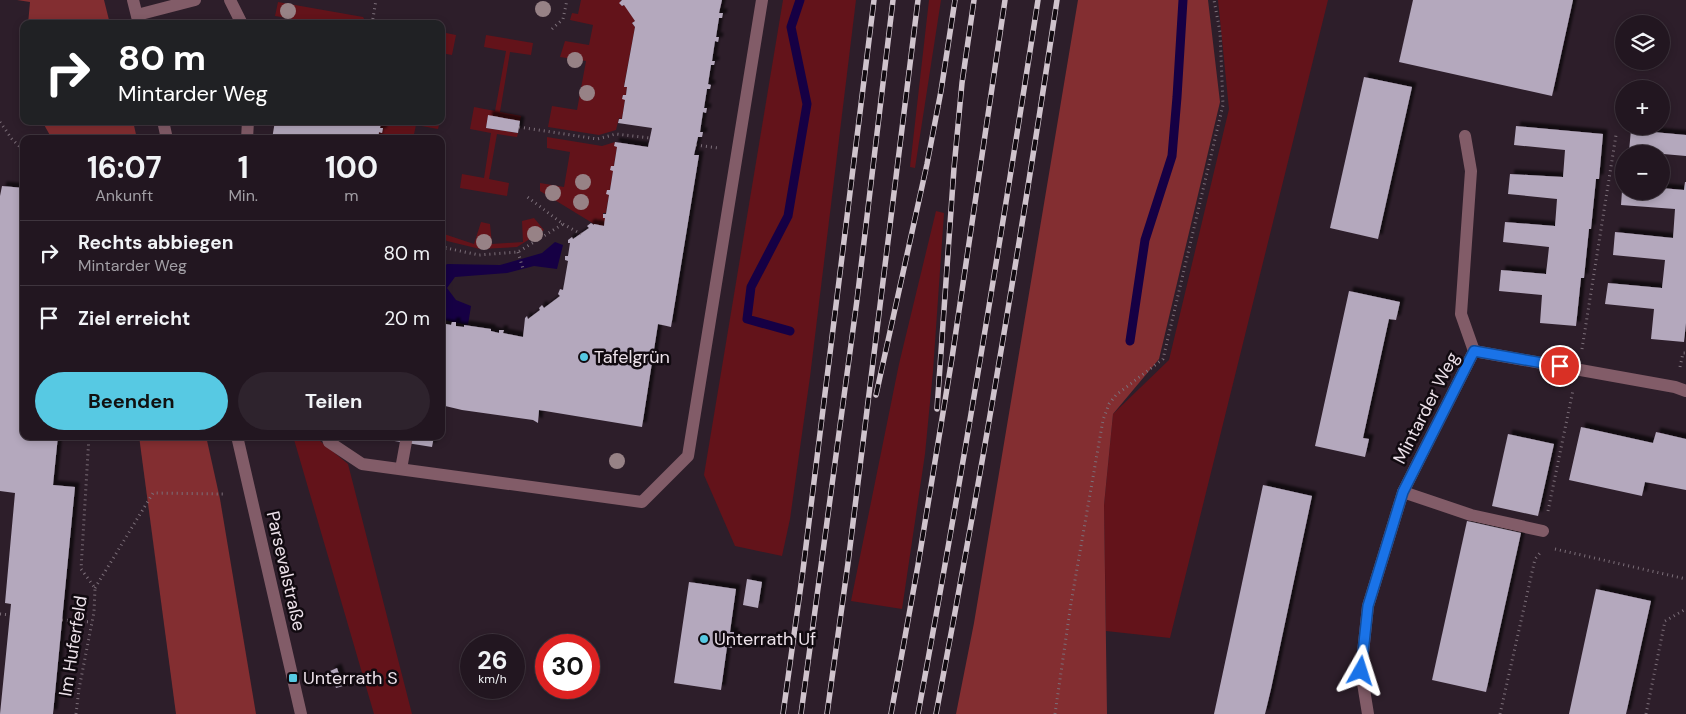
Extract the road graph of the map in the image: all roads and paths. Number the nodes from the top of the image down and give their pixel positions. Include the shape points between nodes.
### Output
1 (133, 0) edge
2 (195, 0) edge
3 (230, 0) edge
4 (376, 0) edge
5 (567, 0) edge
6 (762, 0) edge
7 (1214, 0) edge
8 (138, 19) edge
9 (240, 20) edge
10 (373, 20) edge
11 (552, 29) dead end
12 (0, 122) edge
13 (519, 126) dead end
14 (1616, 135) dead end
15 (1465, 136) dead end
16 (650, 138) dead end
17 (20, 147) edge
18 (526, 196) dead end
19 (563, 224) junction
20 (581, 234) dead end
21 (446, 248) edge
22 (518, 252) junction
23 (523, 269) dead end
24 (1474, 351) junction
25 (1577, 369) junction
26 (1686, 391) edge
27 (90, 440) edge
28 (238, 440) edge
29 (328, 440) edge
30 (406, 440) edge
31 (401, 469) junction
32 (1403, 492) junction
33 (223, 494) dead end
34 (1543, 531) junction
35 (1545, 546) junction
36 (1686, 579) edge
37 (95, 588) junction
38 (1686, 609) edge
39 (0, 614) edge
40 (10, 615) dead end
41 (62, 620) dead end
42 (92, 622) junction
43 (76, 714) edge
44 (301, 714) edge
45 (1055, 714) edge
46 (1368, 714) edge
47 (1500, 714) edge
48 (1646, 714) edge

1 - 8 street
2 - 8 street
3 - 9 street
4 - 10 path
5 - 11 path via 563,19
6 - 31 street via 688,456 642,502
7 - 45 path via 1220,32 1223,105 1163,359 1116,395 1102,420
12 - 17 path
13 - 16 path via 597,139 616,134
14 - 25 path
15 - 24 street, Mintarder Weg via 1471,171 1461,314
18 - 19 path
19 - 20 path
19 - 22 path
21 - 22 path via 479,255
22 - 23 path
24 - 25 street, Mintarder Weg
24 - 32 street, Mintarder Weg
25 - 26 street, Mintarder Weg
25 - 34 path
27 - 37 path, Im Huferfeld via 81,569
28 - 44 street, Parsevalstraße
29 - 31 street via 362,464
30 - 31 street
32 - 34 street via 1471,515
32 - 46 street, Mintarder Weg via 1368,606 1361,671
33 - 37 path via 153,493
34 - 35 path
35 - 36 path
35 - 47 path via 1535,559
37 - 42 path, Im Huferfeld
38 - 48 path via 1665,621
39 - 40 path
41 - 42 path
42 - 43 path, Im Huferfeld

